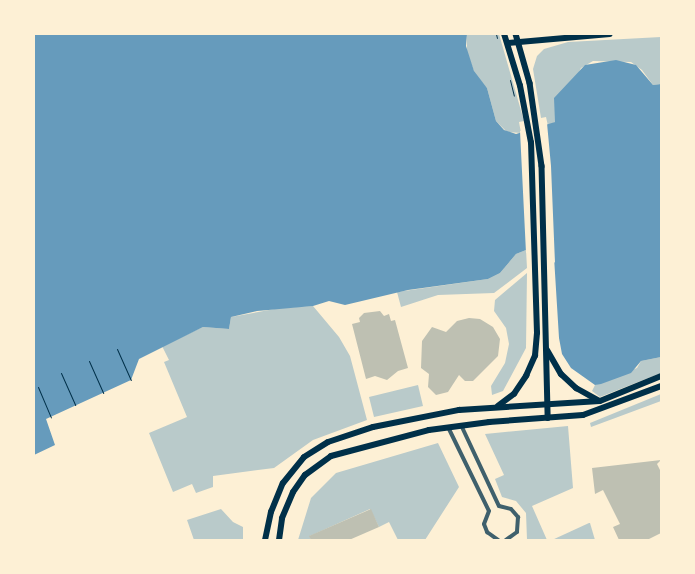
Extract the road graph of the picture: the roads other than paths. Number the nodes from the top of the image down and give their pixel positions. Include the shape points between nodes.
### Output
1 (504, 34) edge
2 (516, 34) edge
3 (610, 34) edge
4 (519, 42) junction
5 (508, 43) junction
6 (547, 350) junction
7 (661, 376) edge
8 (661, 386) edge
9 (600, 401) junction
10 (498, 406) junction
11 (548, 406) junction
12 (548, 418) junction
13 (462, 425) junction
14 (448, 427) junction
15 (516, 538) edge
16 (265, 540) edge
17 (279, 540) edge
18 (498, 540) edge
19 (506, 540) edge

1 - 5 main road
2 - 4 main road
3 - 4 main road
4 - 5 main road
4 - 6 main road via 537,119 543,179
5 - 10 main road via 527,120 536,263 534,356 521,386
6 - 9 main road via 561,374 576,388
6 - 11 main road
7 - 9 main road
8 - 12 main road via 595,413
9 - 11 main road
10 - 11 main road
10 - 16 main road via 434,413 380,425 314,449 295,466 283,483 271,512
11 - 12 main road
12 - 13 main road
13 - 14 main road
13 - 15 street via 500,506 517,515
14 - 17 main road via 379,442 322,461 305,474 293,492 282,518
14 - 18 street via 489,511 484,524 487,532
15 - 19 street

